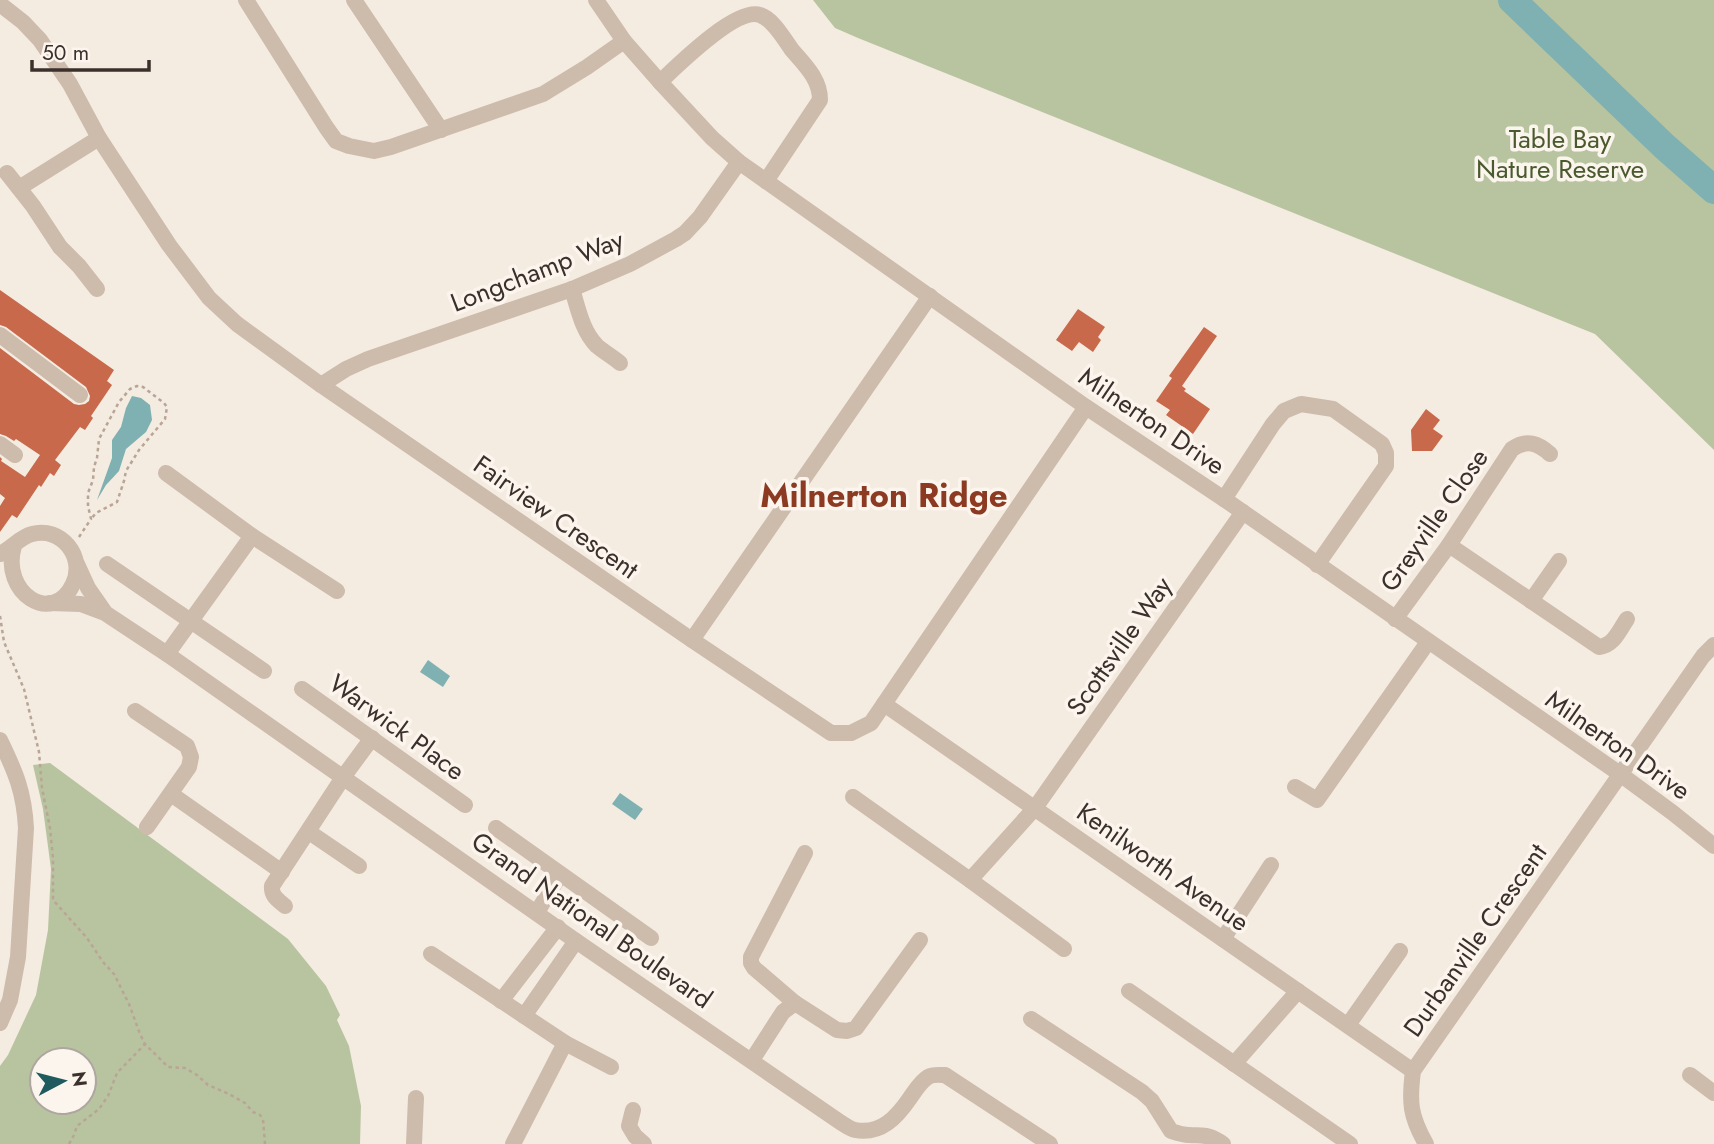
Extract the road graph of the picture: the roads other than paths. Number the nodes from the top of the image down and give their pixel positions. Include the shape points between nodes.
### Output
1 (246, 0) edge
2 (354, 0) edge
3 (596, 0) edge
4 (0, 4) edge
5 (624, 41) junction
6 (660, 82) junction
7 (441, 130) junction
8 (99, 138) junction
9 (739, 162) junction
10 (6, 173) dead end
11 (766, 181) junction
12 (19, 188) junction
13 (97, 289) dead end
14 (572, 289) junction
15 (930, 296) junction
16 (0, 335) edge
17 (620, 363) dead end
18 (321, 385) junction
19 (80, 395) dead end
20 (1086, 407) junction
21 (0, 444) edge
22 (1550, 454) dead end
23 (15, 455) dead end
24 (166, 473) dead end
25 (1223, 499) junction
26 (1243, 513) junction
27 (252, 536) junction
28 (1448, 545) junction
29 (7, 550) edge
30 (73, 554) junction
31 (1559, 561) dead end
32 (107, 564) dead end
33 (1317, 565) junction
34 (0, 583) edge
35 (337, 591) dead end
36 (16, 593) junction
37 (1531, 601) junction
38 (50, 603) junction
39 (105, 613) junction
40 (1395, 619) junction
41 (1627, 619) dead end
42 (190, 621) junction
43 (692, 640) junction
44 (1428, 642) junction
45 (1714, 645) edge
46 (167, 654) junction
47 (264, 671) dead end
48 (302, 689) dead end
49 (884, 704) junction
50 (135, 711) dead end
51 (0, 740) edge
52 (369, 743) junction
53 (1620, 774) junction
54 (344, 776) junction
55 (1294, 787) dead end
56 (171, 794) junction
57 (853, 797) dead end
58 (465, 805) dead end
59 (1035, 808) junction
60 (147, 827) dead end
61 (496, 828) dead end
62 (309, 832) junction
63 (1714, 846) edge
64 (805, 853) dead end
65 (1270, 865) dead end
66 (359, 866) dead end
67 (282, 872) junction
68 (560, 875) junction
69 (970, 880) junction
70 (285, 906) dead end
71 (537, 912) junction
72 (558, 927) junction
73 (651, 938) dead end
74 (1223, 939) junction
75 (576, 940) junction
76 (920, 940) dead end
77 (1065, 949) dead end
78 (1400, 951) dead end
79 (431, 954) dead end
80 (1129, 991) dead end
81 (1298, 991) junction
82 (501, 1001) junction
83 (789, 1007) junction
84 (524, 1016) junction
85 (1031, 1018) dead end
86 (0, 1023) edge
87 (1348, 1025) junction
88 (565, 1043) junction
89 (752, 1060) junction
90 (1234, 1063) junction
91 (611, 1067) dead end
92 (1413, 1071) junction
93 (1690, 1075) dead end
94 (1714, 1093) edge
95 (416, 1097) dead end
96 (632, 1111) dead end
97 (867, 1137) edge
98 (1167, 1138) edge
99 (414, 1144) edge
100 (513, 1144) edge
101 (644, 1144) edge
102 (1049, 1144) edge
103 (1223, 1144) edge
104 (1350, 1144) edge
105 (1426, 1144) edge

1 - 7 street via 337,141 374,151
2 - 7 street
3 - 5 street, Milnerton Drive
4 - 8 street, Fairview Crescent via 40,40
5 - 6 street, Milnerton Drive
5 - 7 street via 543,94
6 - 9 street, Milnerton Drive
6 - 11 street via 701,44 740,17 761,15 771,23 817,82 820,100
8 - 12 street
8 - 18 street, Fairview Crescent via 209,298
9 - 11 street, Milnerton Drive
9 - 14 street, Longchamp Way via 685,233
10 - 12 street
11 - 15 street, Milnerton Drive
12 - 13 street via 60,247
14 - 17 street via 588,334
14 - 18 street, Longchamp Way via 368,359
15 - 20 street, Milnerton Drive
15 - 43 street
16 - 19 street
18 - 43 street, Fairview Crescent
20 - 25 street, Milnerton Drive
20 - 49 street, Fairview Crescent
21 - 23 street
22 - 28 street, Greyville Close via 1538,444 1512,449
24 - 27 street
25 - 26 street, Milnerton Drive
25 - 33 street via 1273,424 1284,411 1301,404 1333,409 1382,443 1387,466
26 - 33 street, Milnerton Drive
26 - 59 street, Scottsville Way
27 - 35 street
27 - 42 street
28 - 37 street
28 - 40 street, Greyville Close
29 - 30 street via 38,533 65,542
29 - 36 street via 6,570
30 - 38 street via 77,568 73,584
30 - 39 street, Grand National Boulevard
31 - 37 street
32 - 42 street
33 - 40 street, Milnerton Drive
34 - 36 street
36 - 38 street via 32,602
37 - 41 street via 1599,647 1613,641
38 - 39 street, Grand National Boulevard via 81,604
39 - 46 street, Grand National Boulevard
40 - 44 street, Milnerton Drive
42 - 46 street
42 - 47 street
43 - 49 street, Fairview Crescent via 831,733 863,728
44 - 53 street, Milnerton Drive
44 - 55 street via 1317,800
45 - 53 street
46 - 54 street, Grand National Boulevard
48 - 52 street, Warwick Place
49 - 59 street, Kenilworth Avenue
50 - 56 street via 187,746 189,767
51 - 86 street via 21,788 26,828 18,957 10,1000
52 - 54 street, Warwick Place
52 - 58 street, Warwick Place
53 - 63 street, Milnerton Drive
53 - 92 street, Durbanville Crescent
54 - 62 street, Warwick Place
54 - 71 street, Grand National Boulevard
56 - 60 street
56 - 67 street
57 - 69 street
59 - 69 street, Scottsville Way
59 - 74 street, Kenilworth Avenue
61 - 68 street
62 - 66 street
62 - 67 street, Warwick Place
64 - 83 street via 751,957 754,968
65 - 74 street
67 - 70 street via 271,891
68 - 71 street
68 - 73 street
69 - 77 street
71 - 72 street, Grand National Boulevard
72 - 75 street, Grand National Boulevard
72 - 82 street
74 - 81 street, Kenilworth Avenue
75 - 84 street
75 - 89 street, Grand National Boulevard
76 - 83 street via 856,1028 837,1030
78 - 87 street
79 - 82 street
80 - 90 street
81 - 87 street, Kenilworth Avenue
81 - 90 street
82 - 84 street
83 - 89 street
84 - 88 street
85 - 98 street via 1142,1092 1152,1101
87 - 92 street, Kenilworth Avenue
88 - 91 street
88 - 100 street
89 - 97 street, Grand National Boulevard
90 - 104 street
92 - 105 street, Durbanville Crescent via 1409,1097
93 - 94 street
95 - 99 street
96 - 101 street via 629,1126
97 - 102 street, Grand National Boulevard via 899,1114 927,1078 945,1075
98 - 103 street via 1202,1135

